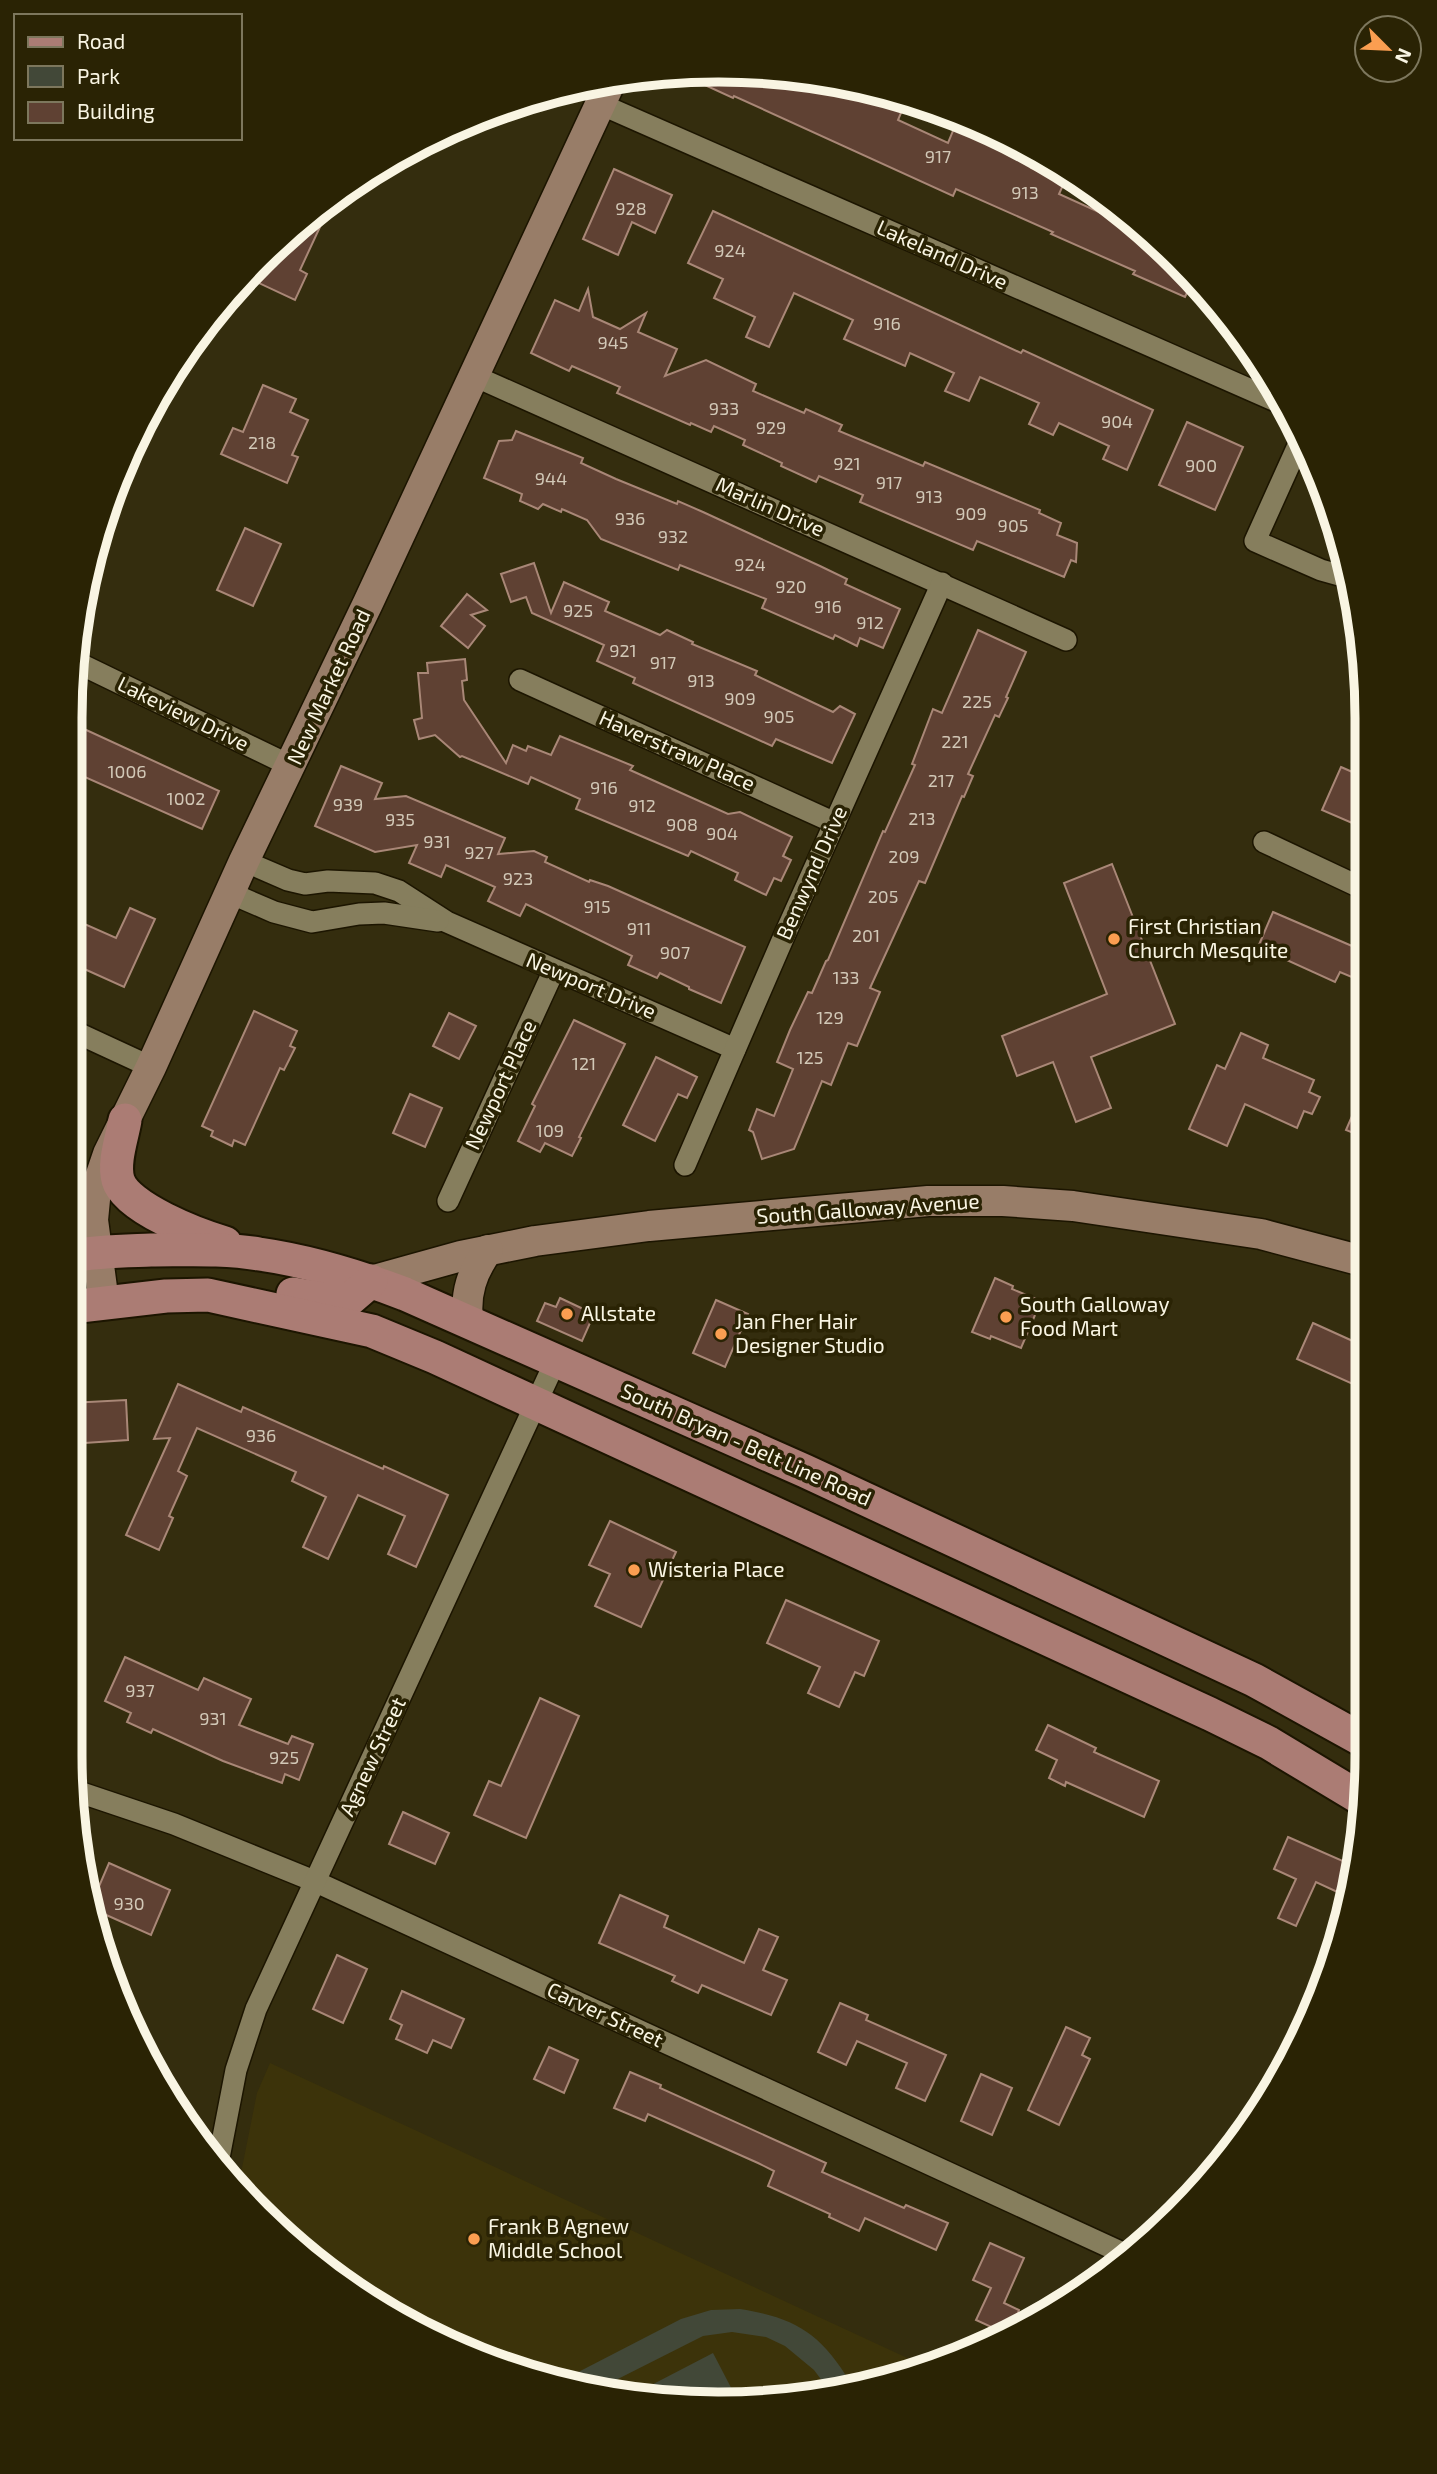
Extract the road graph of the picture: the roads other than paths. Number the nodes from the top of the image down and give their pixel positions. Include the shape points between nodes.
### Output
1 (606, 92) edge
2 (472, 375) junction
3 (1268, 397) edge
4 (1295, 451) edge
5 (1338, 575) edge
6 (942, 583) junction
7 (1066, 640) dead end
8 (85, 666) edge
9 (520, 680) dead end
10 (291, 766) junction
11 (835, 823) junction
12 (1264, 842) dead end
13 (244, 861) junction
14 (1355, 885) edge
15 (230, 892) junction
16 (447, 922) junction
17 (554, 970) junction
18 (82, 1035) edge
19 (735, 1049) junction
20 (151, 1067) junction
21 (125, 1120) junction
22 (685, 1165) dead end
23 (448, 1200) dead end
24 (488, 1250) junction
25 (257, 1253) junction
26 (84, 1254) edge
27 (1355, 1259) edge
28 (371, 1281) junction
29 (208, 1295) junction
30 (104, 1303) junction
31 (82, 1306) edge
32 (468, 1321) junction
33 (556, 1360) junction
34 (536, 1404) junction
35 (805, 1471) junction
36 (783, 1517) junction
37 (1355, 1736) edge
38 (84, 1794) edge
39 (1353, 1794) edge
40 (314, 1881) junction
41 (220, 2151) edge
42 (1118, 2251) edge

1 - 2 street, New Market Road
1 - 3 street, Lakeland Drive
2 - 6 street, Marlin Drive
2 - 10 street, New Market Road
4 - 5 street via 1255,541
6 - 7 street, Marlin Drive
6 - 11 street, Benwynd Drive
8 - 10 street, Lakeview Drive
9 - 11 street, Haverstraw Place
10 - 13 street, New Market Road
11 - 19 street, Benwynd Drive
12 - 14 street
13 - 15 street, New Market Road
13 - 16 street, Newport Drive via 305,884 375,883 399,891
15 - 16 street, Newport Drive via 274,912 312,922 384,913
15 - 20 street, New Market Road
16 - 17 street, Newport Drive
17 - 19 street, Newport Drive
17 - 23 street, Newport Place
18 - 20 street
19 - 22 street, Benwynd Drive
20 - 21 street, New Market Road
21 - 25 main road via 116,1169 118,1182 129,1196 173,1222
21 - 26 street, New Market Road via 96,1189
24 - 27 street, South Galloway Avenue via 649,1226 928,1202 1003,1201 1073,1206 1261,1234
24 - 28 street, South Galloway Avenue
24 - 32 street via 471,1279
25 - 26 main road, South Bryan - Belt Line Road
25 - 28 main road, South Bryan - Belt Line Road
26 - 30 street, New Market Road
28 - 29 main road via 350,1300 240,1287
28 - 32 main road, South Bryan - Belt Line Road
29 - 30 main road
29 - 34 main road via 372,1331
30 - 31 main road
32 - 33 main road, South Bryan - Belt Line Road
33 - 34 street, Agnew Street
33 - 35 main road, South Bryan - Belt Line Road
34 - 36 main road
34 - 40 street, Agnew Street
35 - 36 main road
35 - 37 main road, South Bryan - Belt Line Road via 1254,1680
36 - 39 main road via 1210,1714
38 - 40 street, Carver Street via 174,1824
40 - 41 street, Agnew Street via 247,2032
40 - 42 street, Carver Street

